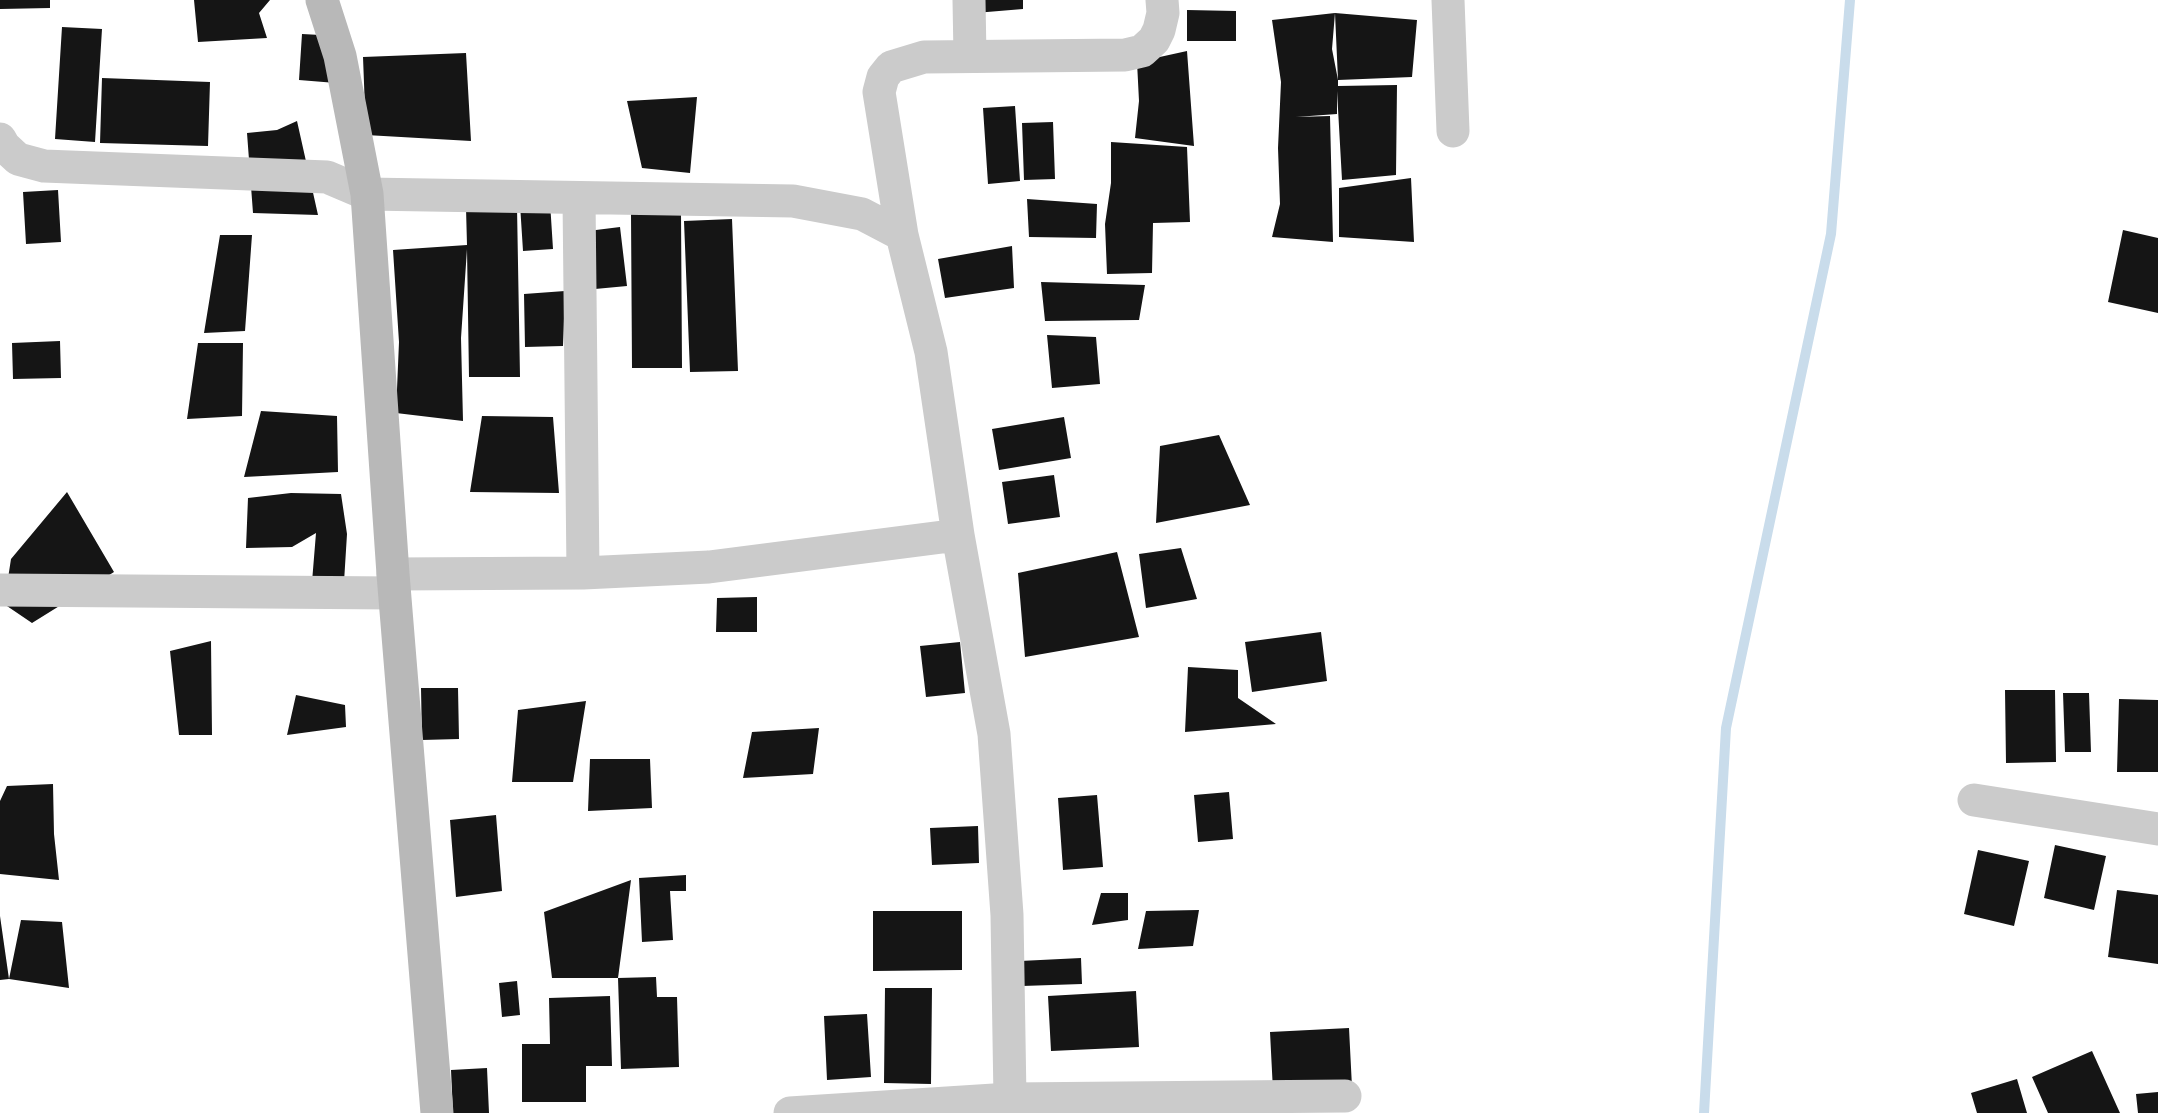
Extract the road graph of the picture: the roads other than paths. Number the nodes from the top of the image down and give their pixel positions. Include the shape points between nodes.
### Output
1 (322, 0) edge
2 (969, 0) edge
3 (1162, 0) edge
4 (1448, 0) edge
5 (970, 56) junction
6 (1453, 131) dead end
7 (0, 139) edge
8 (367, 194) junction
9 (579, 198) junction
10 (902, 236) junction
11 (958, 535) junction
12 (584, 573) junction
13 (393, 583) junction
14 (0, 590) edge
15 (1974, 800) dead end
16 (2158, 829) edge
17 (1345, 1096) dead end
18 (1011, 1106) edge
19 (437, 1113) edge
20 (790, 1113) edge

1 - 8 street via 340,56
2 - 5 street
3 - 5 street via 1159,30 1142,51 1125,55
4 - 6 street
5 - 10 street via 924,57 891,67 883,77 879,92
7 - 8 street via 18,159 44,166 327,177
8 - 9 street
8 - 13 street
9 - 10 street via 793,201 862,214
9 - 12 street
10 - 11 street via 931,352
11 - 12 street via 709,567
11 - 18 street via 994,734 1007,915
12 - 13 street
13 - 14 street
13 - 19 street
15 - 16 street
17 - 18 street
18 - 20 street

